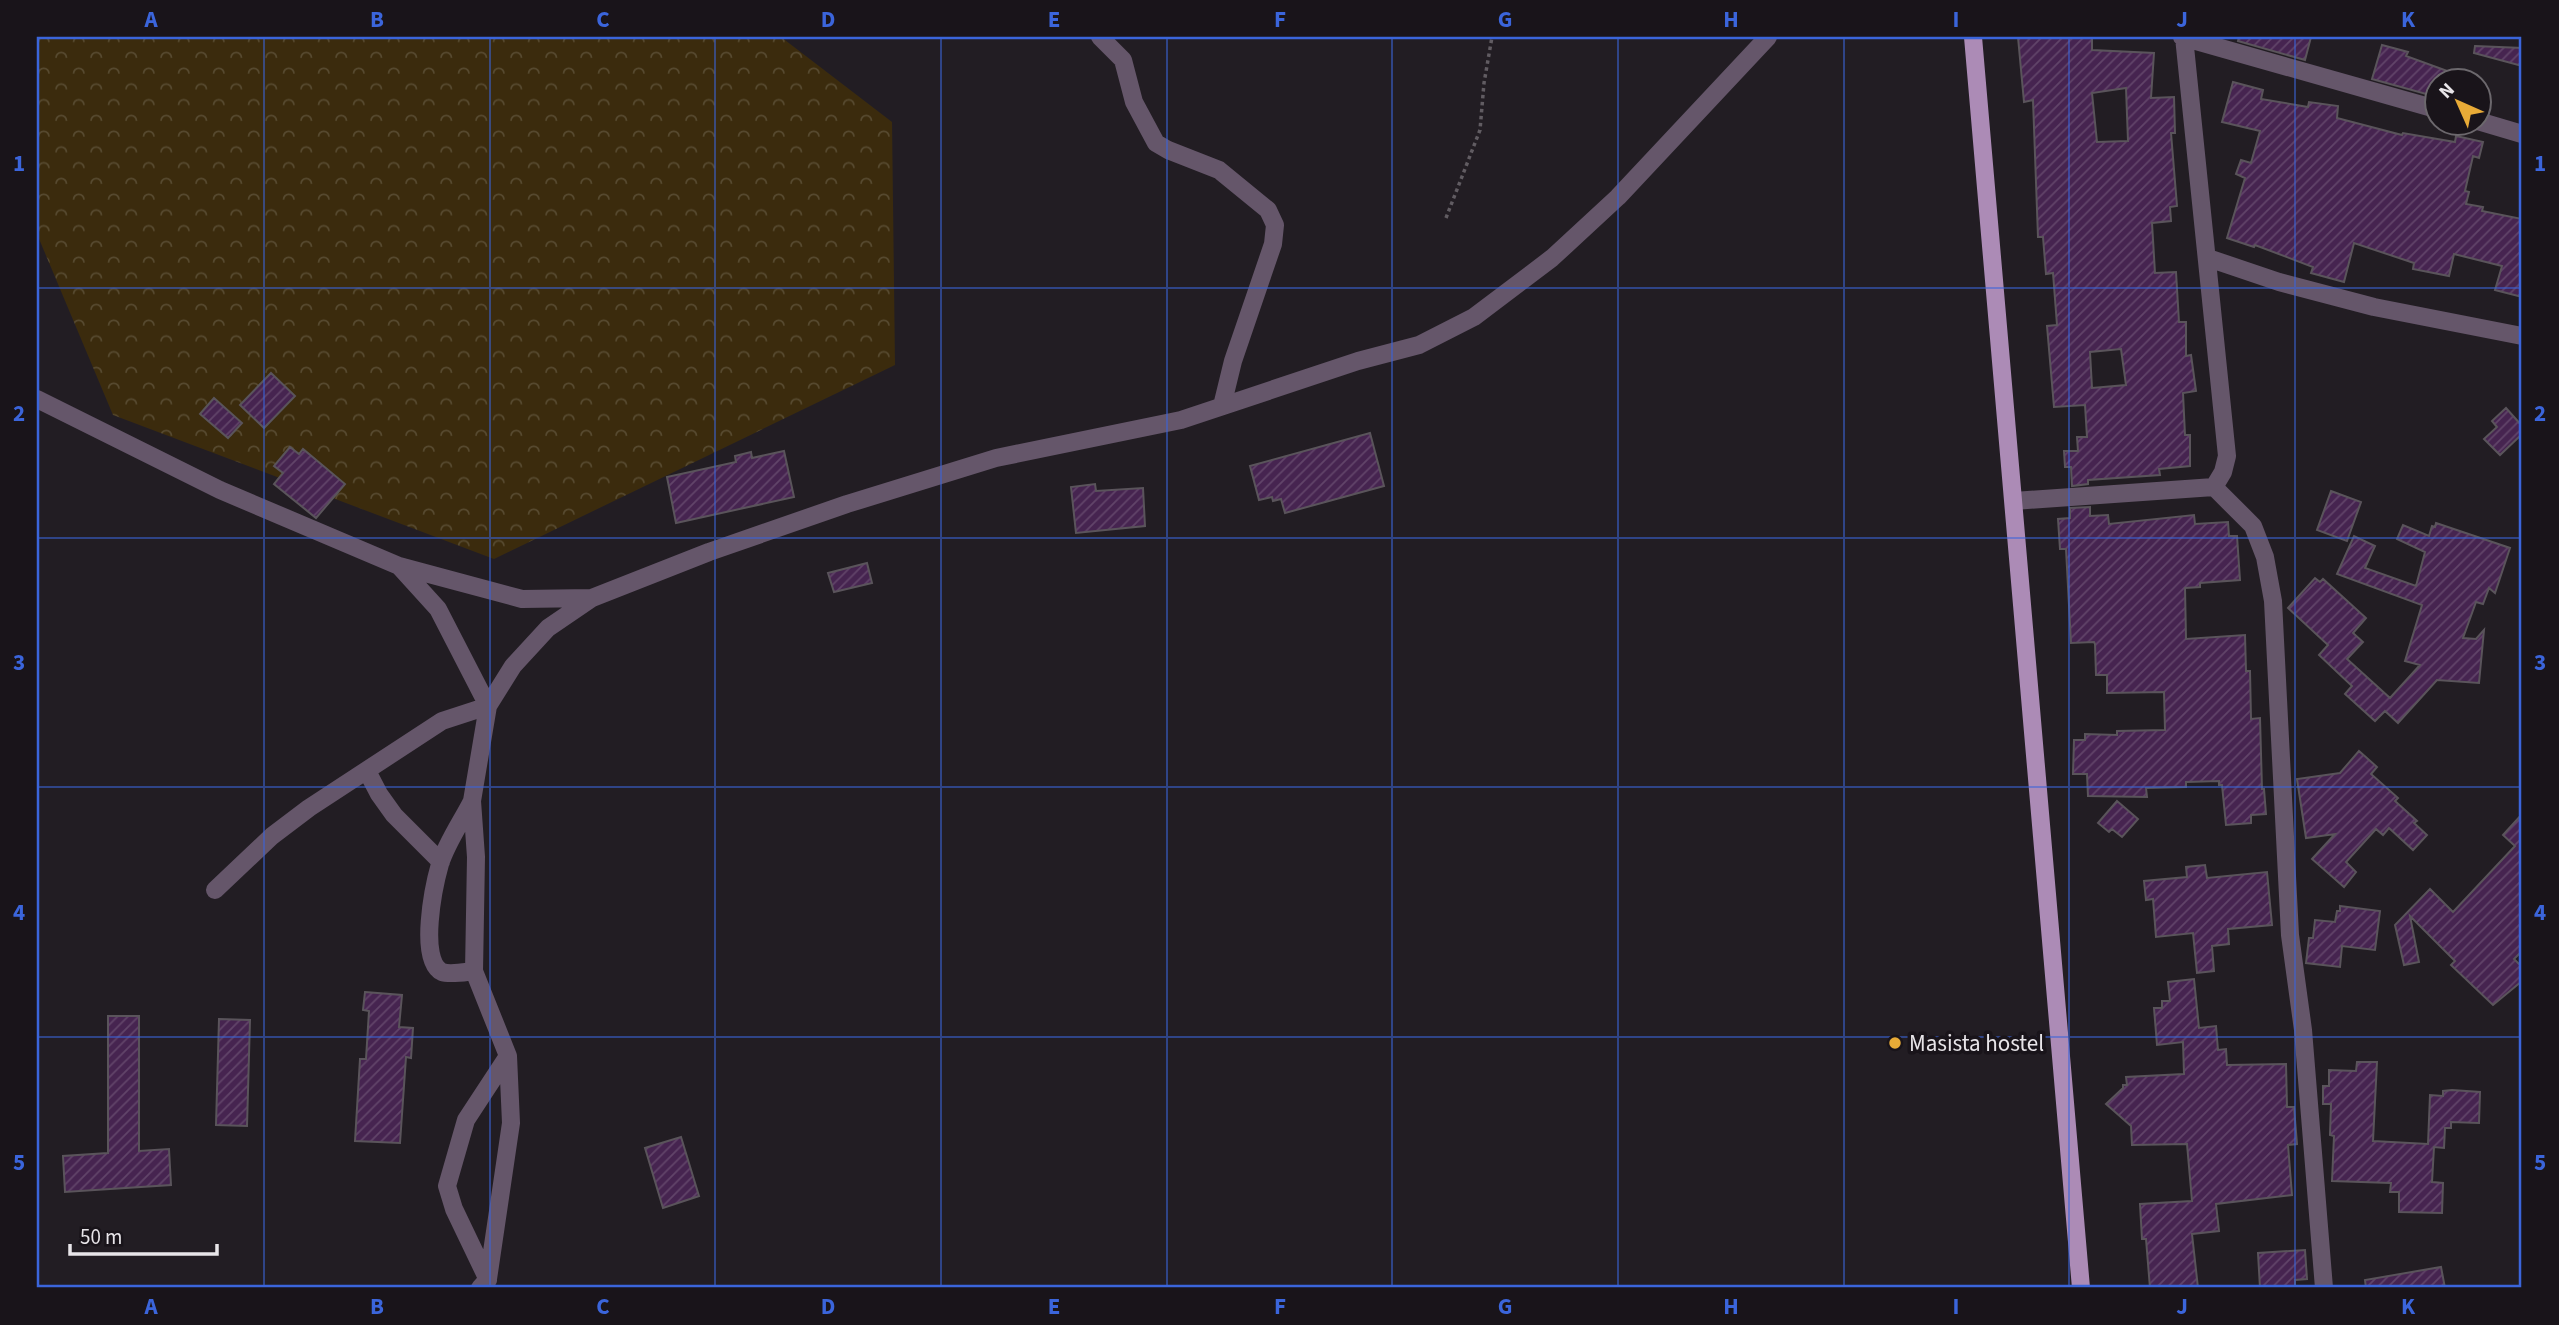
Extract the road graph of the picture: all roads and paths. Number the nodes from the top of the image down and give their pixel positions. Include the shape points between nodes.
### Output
1 (1100, 37) edge
2 (1492, 37) edge
3 (1768, 37) edge
4 (1973, 37) edge
5 (2183, 37) edge
6 (2422, 105) edge
7 (2492, 125) edge
8 (2522, 134) edge
9 (1446, 218) dead end
10 (2208, 258) junction
11 (2522, 336) edge
12 (37, 399) edge
13 (1223, 406) junction
14 (2214, 486) junction
15 (2014, 501) junction
16 (399, 566) junction
17 (592, 598) junction
18 (488, 706) junction
19 (367, 771) junction
20 (472, 801) junction
21 (441, 862) junction
22 (215, 890) dead end
23 (474, 971) junction
24 (508, 1056) junction
25 (486, 1285) edge
26 (2081, 1288) edge
27 (2324, 1288) edge

1 - 13 street via 1123,60 1134,102 1156,142 1219,170 1268,211 1275,225
2 - 9 path via 1480,130
3 - 13 street via 1618,197 1552,258 1474,317 1419,345
4 - 15 main road
5 - 6 street
5 - 10 street
7 - 8 street
10 - 11 street via 2374,307
10 - 14 street via 2227,456
12 - 16 street via 220,490
13 - 17 street via 1181,420 996,458 847,504
14 - 15 street
14 - 27 street via 2253,526 2265,557 2273,601 2290,935 2303,1030
15 - 26 main road
16 - 17 street via 522,598
16 - 18 street via 438,609
17 - 18 street via 548,628 513,666
18 - 19 street via 442,720
18 - 20 street
19 - 21 street via 394,815
19 - 22 street via 272,836
20 - 21 street
20 - 23 street
21 - 23 street via 431,908 429,952 435,967 445,973
23 - 24 street
24 - 25 street via 511,1123
24 - 25 street via 466,1120 447,1186

